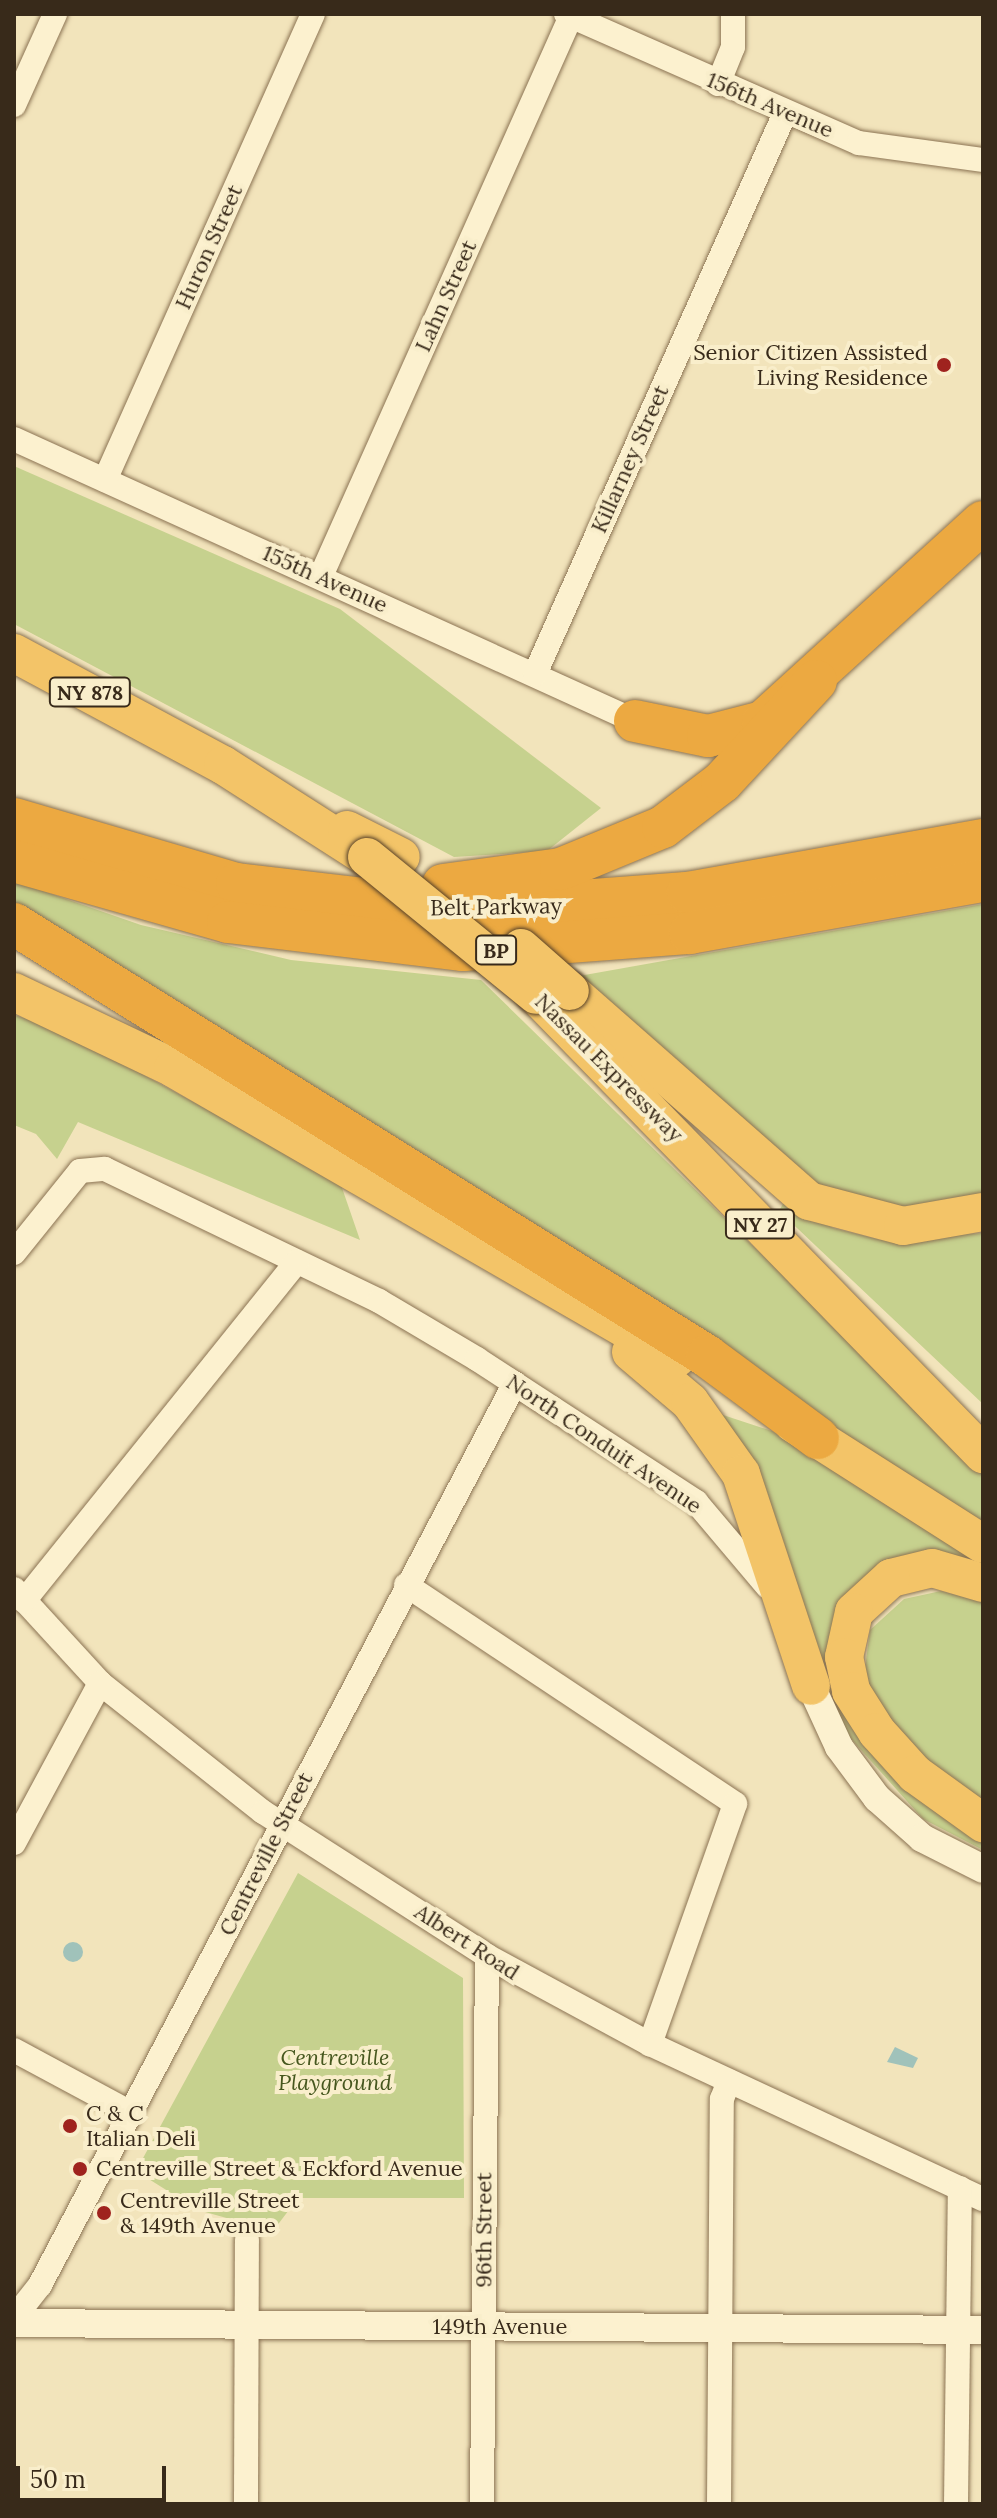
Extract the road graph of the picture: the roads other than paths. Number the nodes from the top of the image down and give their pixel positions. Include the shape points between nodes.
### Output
1 (55, 14) edge
2 (313, 14) edge
3 (733, 14) edge
4 (569, 15) edge
5 (718, 84) junction
6 (14, 105) edge
7 (785, 113) junction
8 (983, 160) edge
9 (14, 439) edge
10 (105, 480) junction
11 (983, 522) edge
12 (321, 576) junction
13 (14, 653) edge
14 (535, 674) junction
15 (816, 681) junction
16 (635, 721) junction
17 (269, 791) joint
18 (14, 805) edge
19 (695, 805) junction
20 (14, 819) edge
21 (983, 840) edge
22 (14, 861) edge
23 (983, 881) edge
24 (14, 924) edge
25 (14, 992) edge
26 (553, 993) junction
27 (983, 1212) edge
28 (14, 1253) edge
29 (491, 1255) junction
30 (297, 1262) junction
31 (515, 1383) junction
32 (818, 1438) junction
33 (983, 1454) edge
34 (983, 1544) edge
35 (983, 1583) edge
36 (406, 1585) junction
37 (19, 1595) edge
38 (100, 1683) junction
39 (811, 1686) junction
40 (983, 1823) edge
41 (282, 1824) junction
42 (14, 1843) edge
43 (983, 1869) edge
44 (487, 1956) junction
45 (650, 2044) junction
46 (14, 2050) edge
47 (729, 2081) junction
48 (131, 2113) junction
49 (960, 2188) junction
50 (983, 2199) edge
51 (247, 2240) dead end
52 (15, 2320) edge
53 (247, 2326) junction
54 (484, 2327) junction
55 (720, 2329) junction
56 (970, 2330) edge
57 (246, 2504) edge
58 (482, 2504) edge
59 (719, 2504) edge
60 (956, 2504) edge

1 - 6 street
2 - 10 street, Huron Street
3 - 5 street via 733,47
4 - 5 street, 156th Avenue
4 - 12 street, Lahn Street
5 - 7 street, 156th Avenue
7 - 8 street, 156th Avenue via 859,143
7 - 14 street, Killarney Street
9 - 10 street, 155th Avenue
10 - 12 street, 155th Avenue
11 - 15 highway
12 - 14 street, 155th Avenue
13 - 17 highway, Nassau Expressway / NY 878
14 - 16 street, 155th Avenue
15 - 16 highway via 763,722 731,735
15 - 19 highway
16 - 19 highway via 694,762
17 - 26 highway, Nassau Expressway / NY 27, bridge via 384,857
18 - 19 highway via 239,864 419,885 485,882 581,864
20 - 21 highway, Belt Parkway / BP via 237,884 460,910 688,893
22 - 23 highway, Belt Parkway / BP via 228,922 463,950 690,933
24 - 32 highway via 707,1356
25 - 29 highway via 173,1068
26 - 27 highway via 809,1201 903,1226
26 - 33 highway, Nassau Expressway / NY 27
28 - 30 street, North Conduit Avenue via 88,1166
29 - 32 highway
29 - 39 highway via 661,1373 717,1437 759,1511
30 - 31 street, North Conduit Avenue
30 - 37 street
31 - 36 street, Centreville Street
31 - 39 street, North Conduit Avenue via 713,1518 774,1598
32 - 34 highway
35 - 40 highway via 932,1568 891,1578 854,1612 844,1657 851,1691 877,1732 915,1774
36 - 41 street, Centreville Street
36 - 45 street via 735,1804
37 - 38 street, Albert Road
38 - 41 street, Albert Road
38 - 42 street
39 - 43 street, North Conduit Avenue via 839,1747 877,1798 922,1838
41 - 44 street, Albert Road
41 - 48 street, Centreville Street
44 - 45 street, Albert Road
44 - 54 street, 96th Street
45 - 47 street, Albert Road
46 - 48 street
47 - 49 street, Albert Road
47 - 55 street via 722,2099
48 - 52 street, Centreville Street
49 - 50 street, Albert Road
49 - 56 street
51 - 53 street
52 - 53 street, 149th Avenue via 41,2325
53 - 54 street, 149th Avenue
53 - 57 street
54 - 55 street, 149th Avenue
54 - 58 street, 96th Street
55 - 56 street, 149th Avenue
55 - 59 street
56 - 60 street

